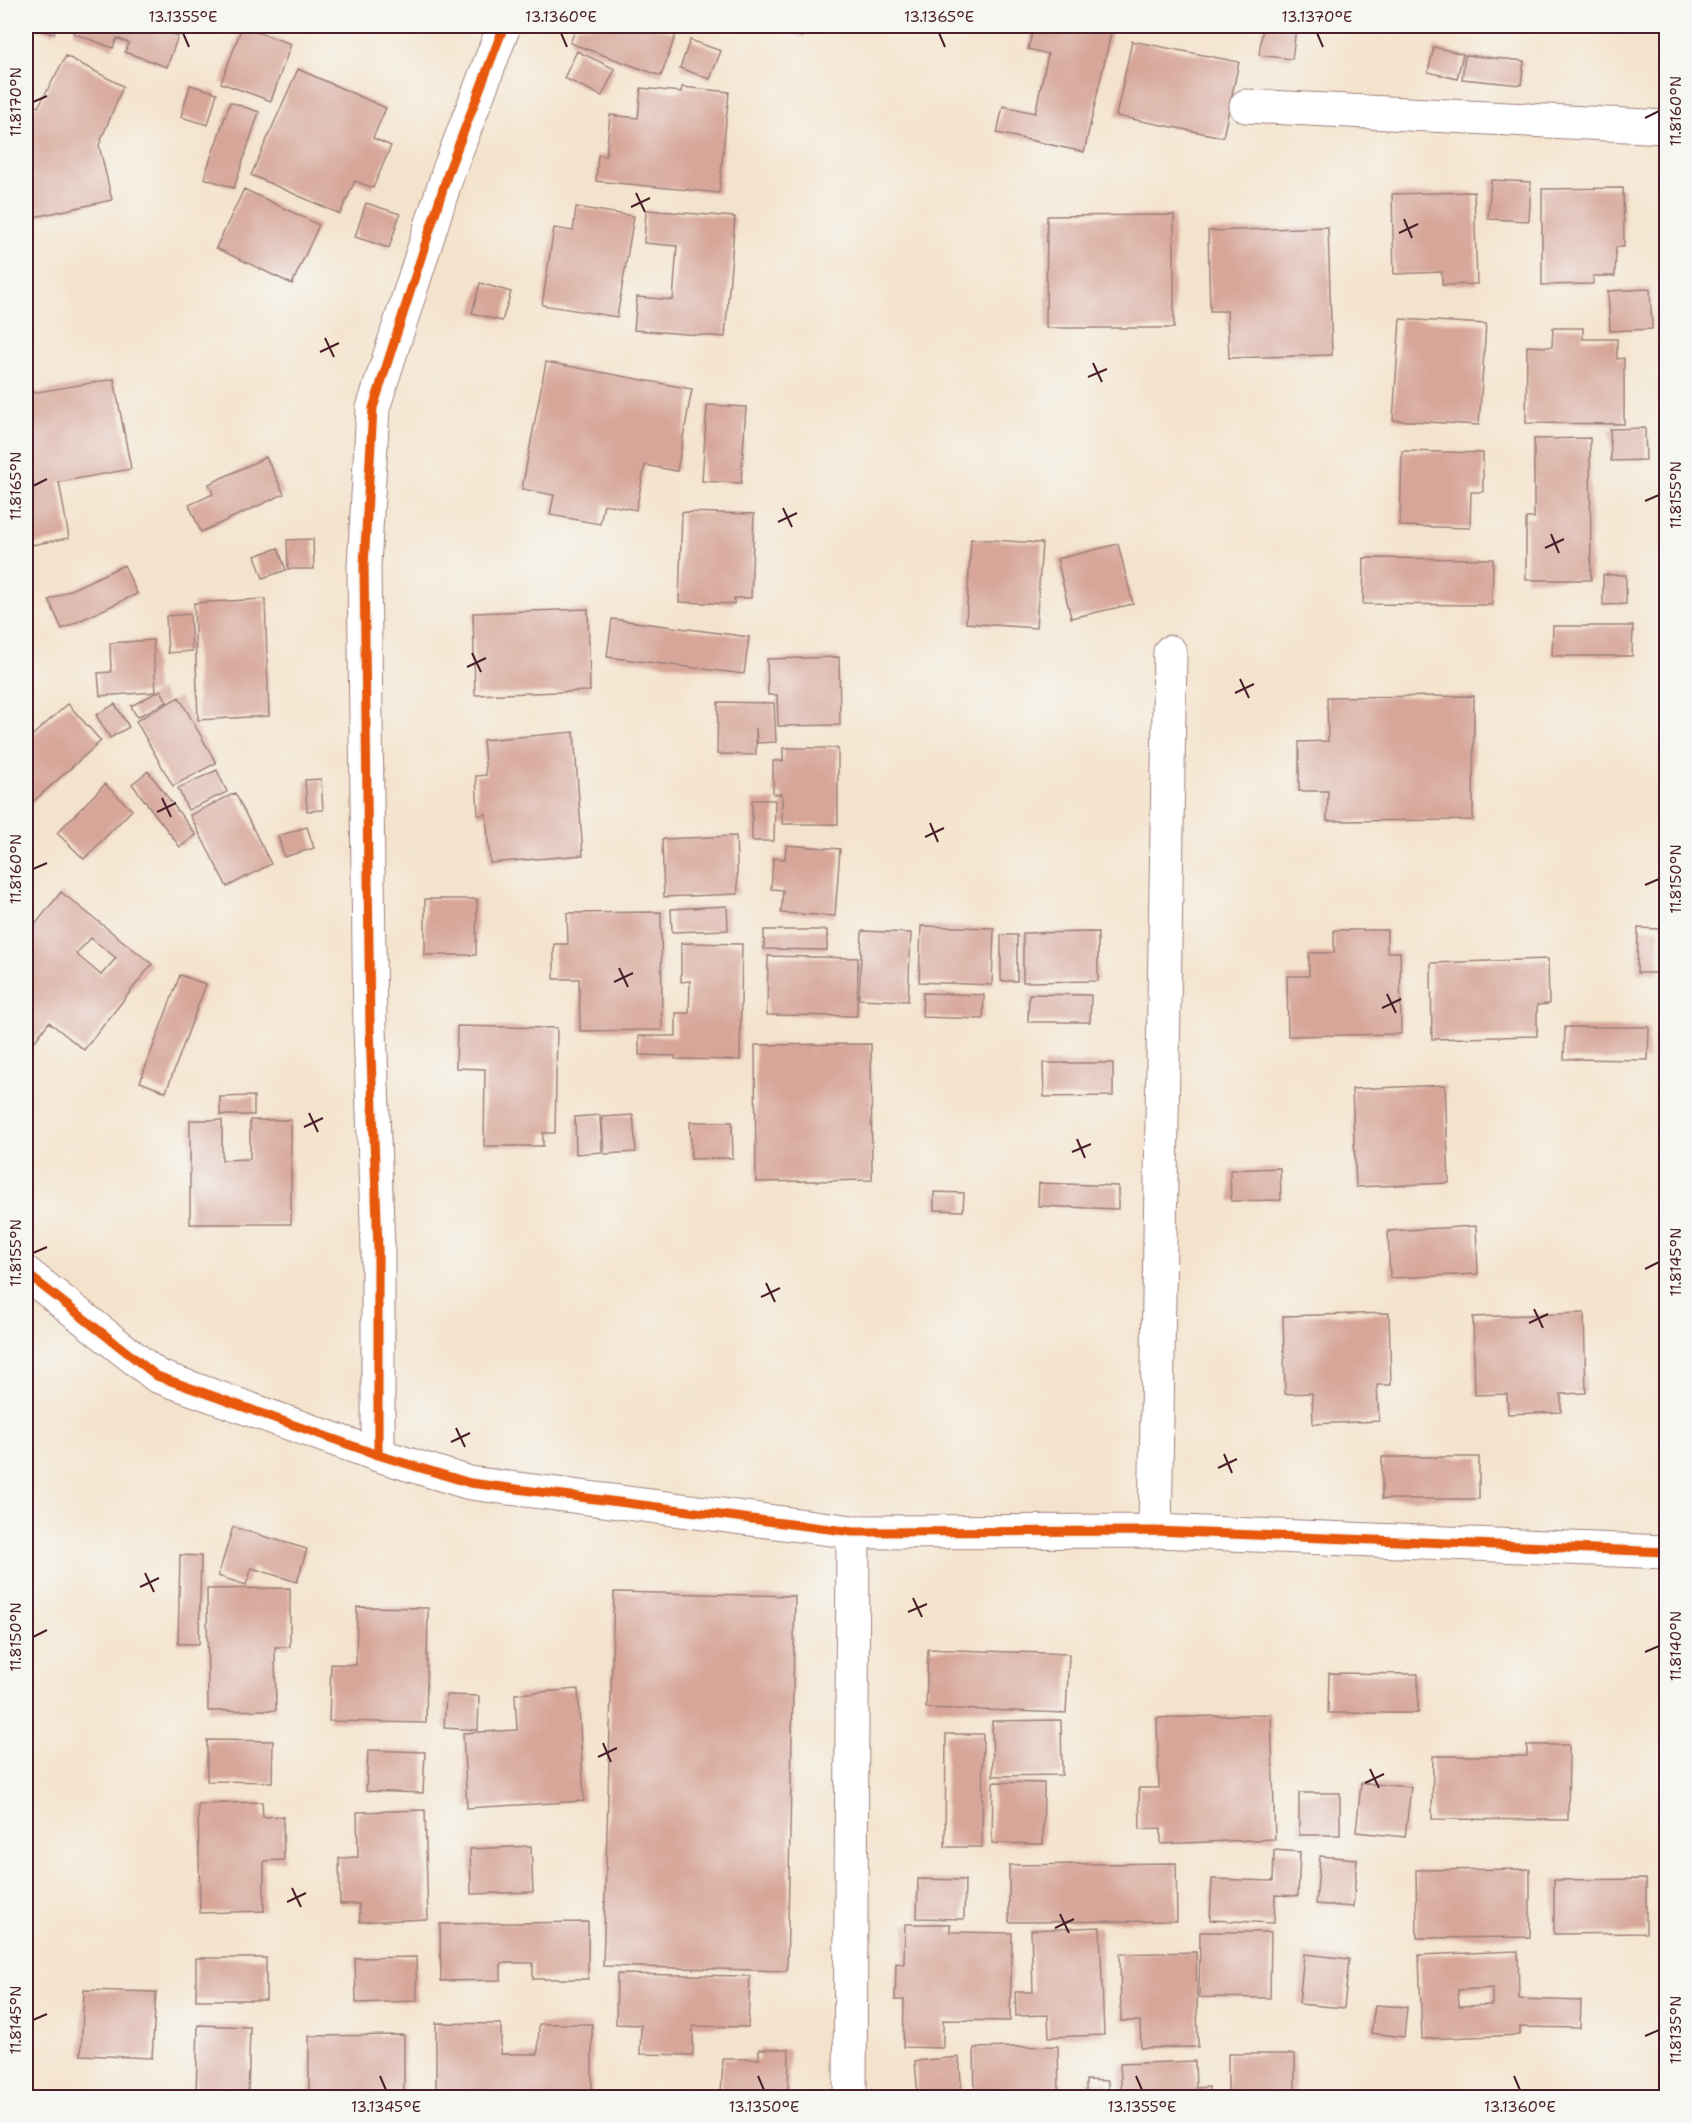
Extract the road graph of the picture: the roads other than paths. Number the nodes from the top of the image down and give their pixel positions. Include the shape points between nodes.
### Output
1 (504, 26) edge
2 (1246, 106) dead end
3 (1666, 127) edge
4 (1170, 652) dead end
5 (26, 1273) edge
6 (378, 1455) junction
7 (1155, 1531) junction
8 (853, 1532) junction
9 (1666, 1552) edge
10 (850, 2097) edge

1 - 6 street via 449,171 373,408 364,566 370,1028 378,1249
2 - 3 street
4 - 7 street
5 - 6 street via 157,1376
6 - 8 street via 470,1483
7 - 8 street
7 - 9 street
8 - 10 street

